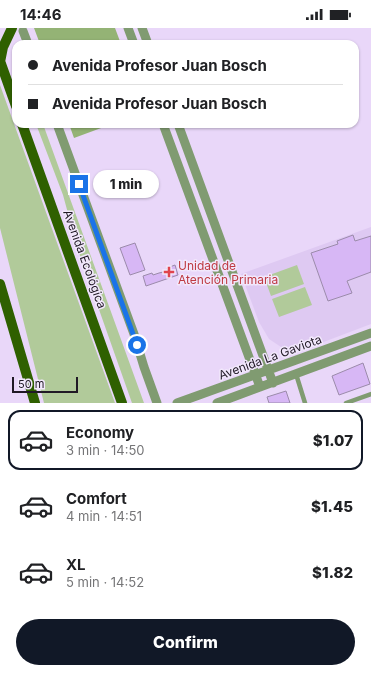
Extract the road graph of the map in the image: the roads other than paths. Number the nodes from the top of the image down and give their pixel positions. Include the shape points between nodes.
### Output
1 (12, 28) edge
2 (128, 28) edge
3 (142, 28) edge
4 (23, 31) dead end
5 (26, 40) edge
6 (132, 40) edge
7 (146, 40) edge
8 (0, 62) edge
9 (12, 95) edge
10 (23, 128) edge
11 (58, 128) edge
12 (164, 128) edge
13 (179, 128) edge
14 (0, 284) edge
15 (371, 333) edge
16 (371, 346) edge
17 (268, 371) junction
18 (296, 374) junction
19 (255, 375) junction
20 (273, 383) junction
21 (260, 387) junction
22 (371, 394) edge
23 (35, 403) edge
24 (122, 403) edge
25 (157, 403) edge
26 (177, 403) edge
27 (217, 403) edge
28 (305, 403) edge
29 (346, 403) edge

1 - 8 main road via 3,47
2 - 6 street
3 - 7 street
4 - 5 street
8 - 9 main road
10 - 24 main road, Avenida Ecológica
11 - 25 street
12 - 19 street
13 - 17 street
14 - 23 main road
15 - 17 street, Avenida La Gaviota
16 - 18 street, Avenida La Gaviota
17 - 19 street, Avenida La Gaviota
17 - 20 street
18 - 20 street, Avenida La Gaviota
18 - 28 lane
19 - 21 street
19 - 26 street, Avenida La Gaviota
20 - 21 street, Avenida La Gaviota
21 - 27 street, Avenida La Gaviota
22 - 29 lane

